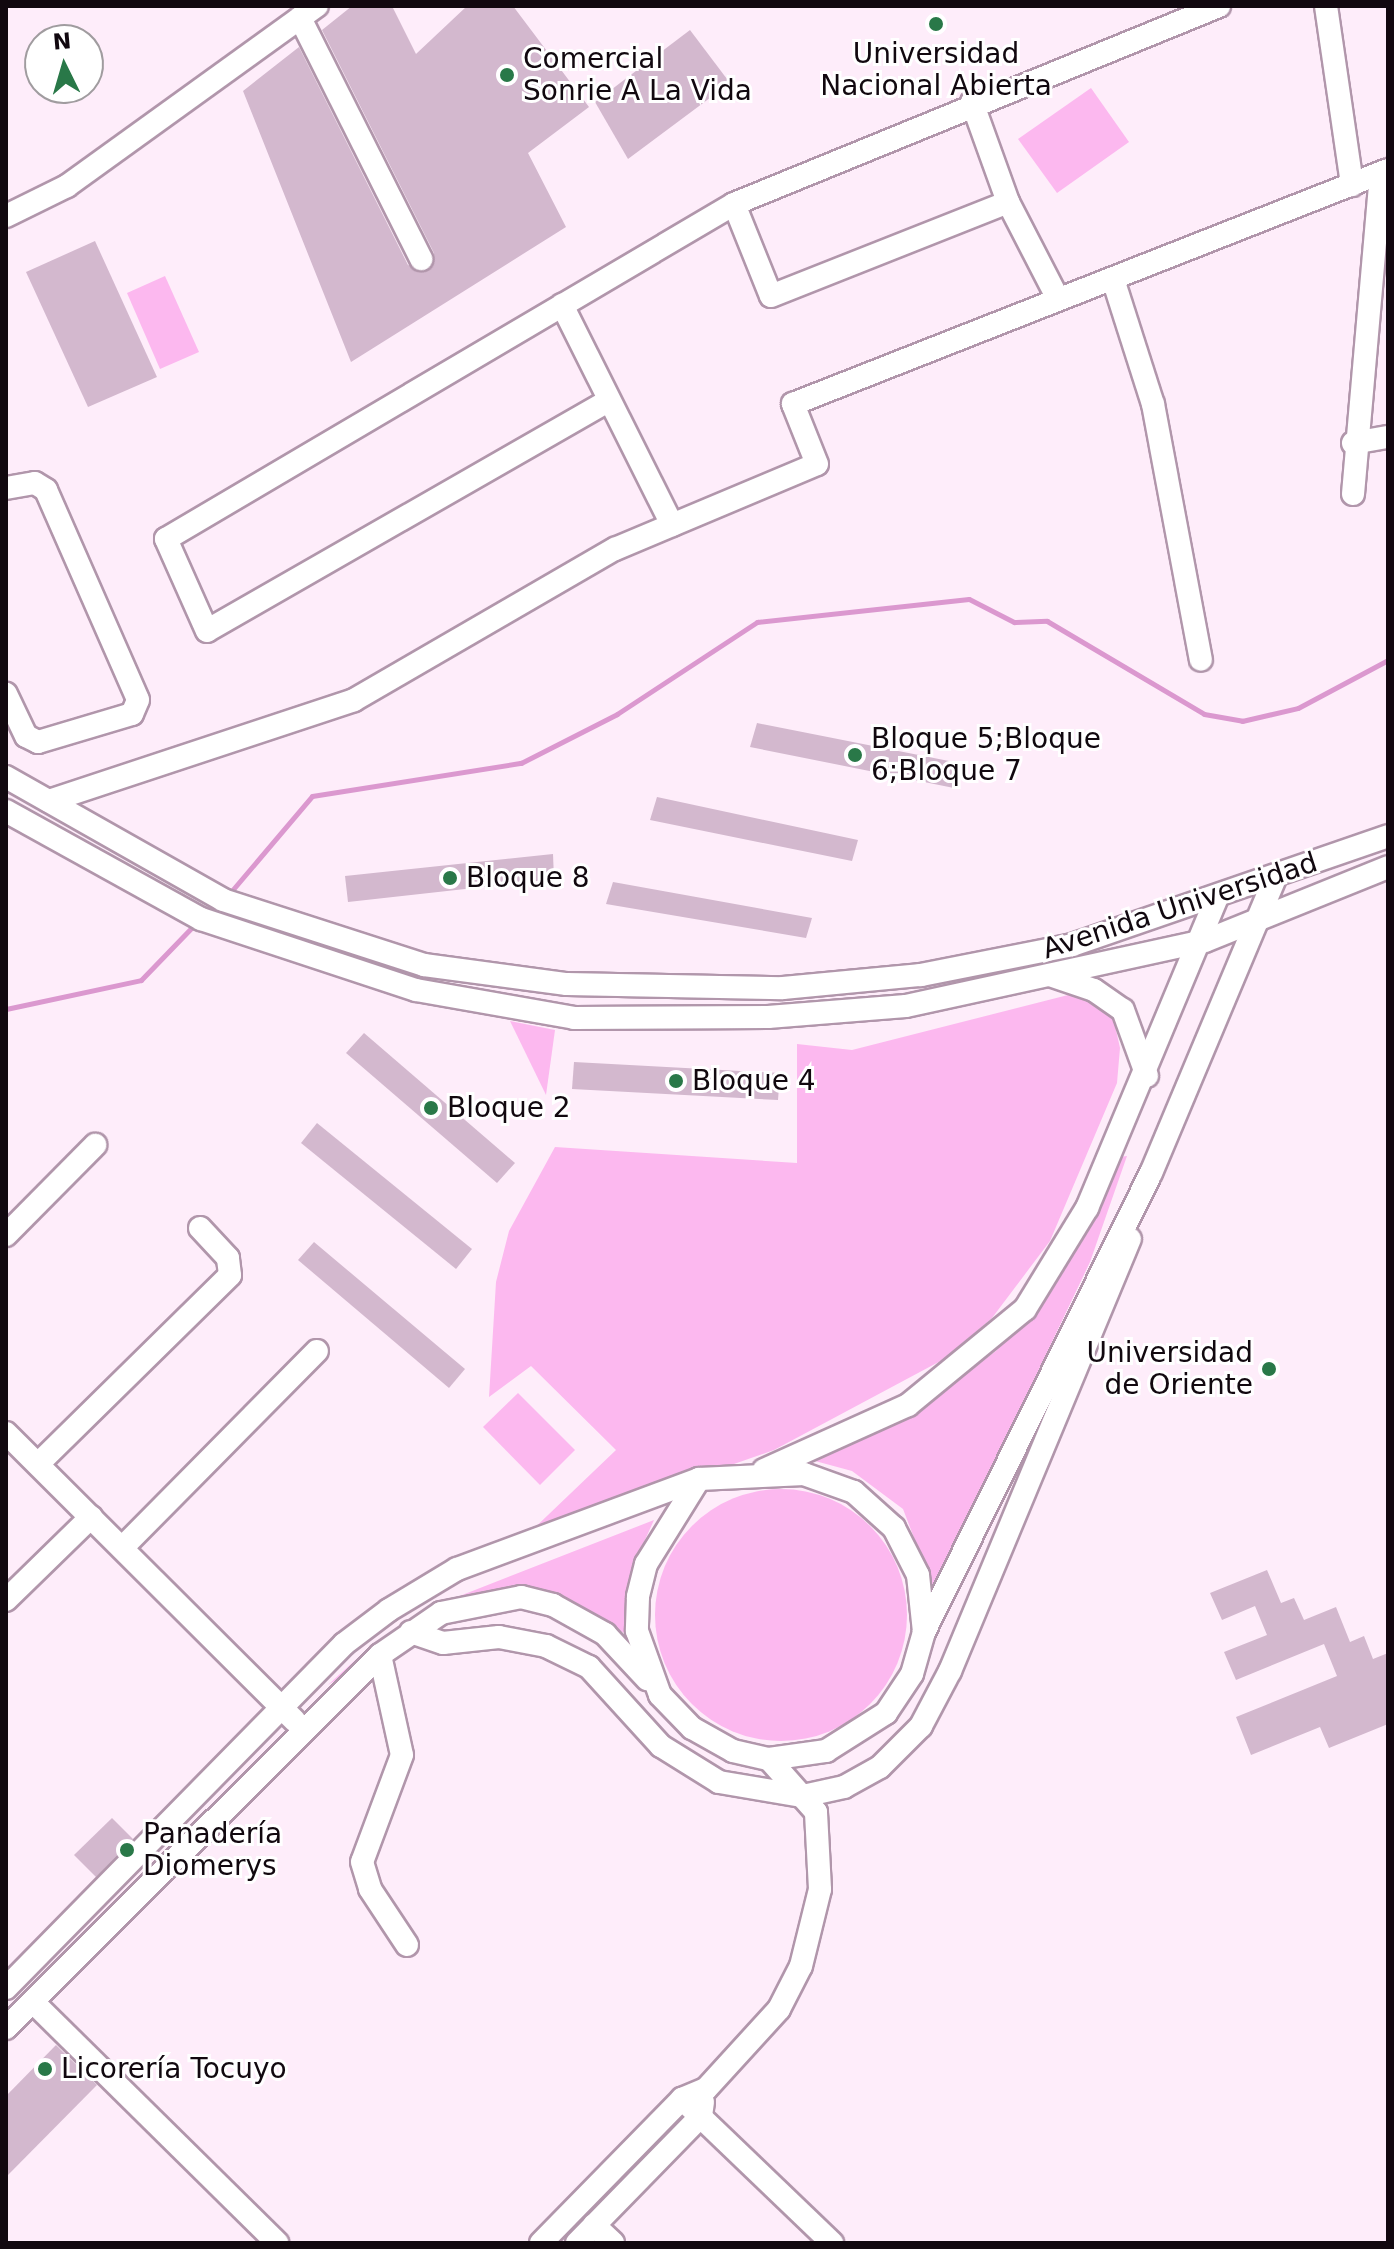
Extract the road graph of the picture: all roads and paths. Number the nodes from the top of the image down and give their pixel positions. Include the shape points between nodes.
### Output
1 (1219, 6) edge
2 (1326, 6) edge
3 (308, 12) edge
4 (972, 102) junction
5 (1384, 172) edge
6 (1352, 185) junction
7 (1008, 202) junction
8 (734, 204) junction
9 (6, 216) edge
10 (421, 259) dead end
11 (1113, 279) junction
12 (1058, 299) junction
13 (562, 305) junction
14 (608, 401) junction
15 (1388, 437) edge
16 (1353, 443) junction
17 (6, 488) edge
18 (1353, 494) dead end
19 (672, 525) junction
20 (1201, 660) dead end
21 (6, 694) edge
22 (6, 777) edge
23 (49, 801) junction
24 (6, 811) edge
25 (1388, 836) edge
26 (1388, 867) edge
27 (1275, 878) junction
28 (1216, 900) junction
29 (1263, 916) junction
30 (1205, 941) junction
31 (1049, 975) junction
32 (1147, 1076) junction
33 (95, 1145) dead end
34 (1151, 1173) junction
35 (200, 1228) dead end
36 (6, 1235) edge
37 (317, 1351) dead end
38 (6, 1433) edge
39 (38, 1464) junction
40 (750, 1476) junction
41 (699, 1479) junction
42 (91, 1517) junction
43 (122, 1548) junction
44 (6, 1600) edge
45 (411, 1632) junction
46 (922, 1642) junction
47 (380, 1655) junction
48 (950, 1671) junction
49 (660, 1695) junction
50 (285, 1710) junction
51 (304, 1729) junction
52 (769, 1759) junction
53 (803, 1796) junction
54 (407, 1945) dead end
55 (6, 1988) edge
56 (33, 2002) junction
57 (6, 2028) edge
58 (706, 2089) junction
59 (682, 2099) junction
60 (701, 2116) junction
61 (594, 2225) junction
62 (277, 2243) edge
63 (541, 2243) edge
64 (577, 2243) edge
65 (613, 2243) edge
66 (832, 2243) edge

1 - 4 street
2 - 6 street
3 - 9 street via 67,186
3 - 10 street
4 - 7 street
4 - 8 street
5 - 6 street
5 - 16 street
6 - 11 street
7 - 8 street via 771,296
7 - 12 street
8 - 13 street
11 - 12 street
11 - 20 street via 1153,404
12 - 19 street via 793,404 817,464
13 - 14 street
13 - 14 street via 166,539 207,631
14 - 19 street
15 - 16 street
16 - 18 street
17 - 21 street via 35,483 46,490 138,700 132,714 38,742 26,736
19 - 23 street via 615,549 354,700
22 - 23 street, Avenida Universidad
23 - 28 street, Avenida Universidad via 223,900 424,965 567,984 783,988 921,975 1072,945
24 - 31 street, Avenida Universidad via 201,919 416,990 574,1018 768,1017 906,1006
25 - 27 street, Avenida Universidad
26 - 29 street, Avenida Universidad
27 - 28 street, Avenida Universidad
27 - 29 street
28 - 30 street
29 - 30 street, Avenida Universidad
29 - 34 street
30 - 31 street, Avenida Universidad
30 - 32 street
31 - 32 street via 1094,990 1123,1010
32 - 40 street via 1056,1269 1025,1309 908,1405
33 - 36 street
34 - 46 street
34 - 48 street via 1125,1256
35 - 39 street via 228,1258 230,1275
37 - 43 street
38 - 39 street
39 - 42 street
40 - 41 street
40 - 46 street via 804,1474 876,1508 918,1575
41 - 49 street via 646,1564 638,1597 637,1631
41 - 50 street via 457,1569 344,1644
42 - 43 street
42 - 44 street
43 - 50 street
45 - 47 street
45 - 49 street via 478,1600 521,1597 553,1605 605,1634
45 - 53 street via 443,1643 499,1637 546,1646 589,1667 691,1769
46 - 48 street
46 - 52 street via 900,1694 868,1729 826,1751
47 - 51 street
47 - 54 street via 402,1755 362,1862 370,1889
48 - 53 street via 921,1726 880,1767 844,1787
49 - 52 street via 692,1728
50 - 51 street
50 - 55 street
51 - 56 street
52 - 53 street
53 - 58 street via 816,1812 820,1889 811,1939 779,2009
56 - 57 street
56 - 62 street
58 - 59 street
58 - 60 street
59 - 60 street
59 - 63 street
60 - 61 street
60 - 66 street
61 - 64 street
61 - 65 street

